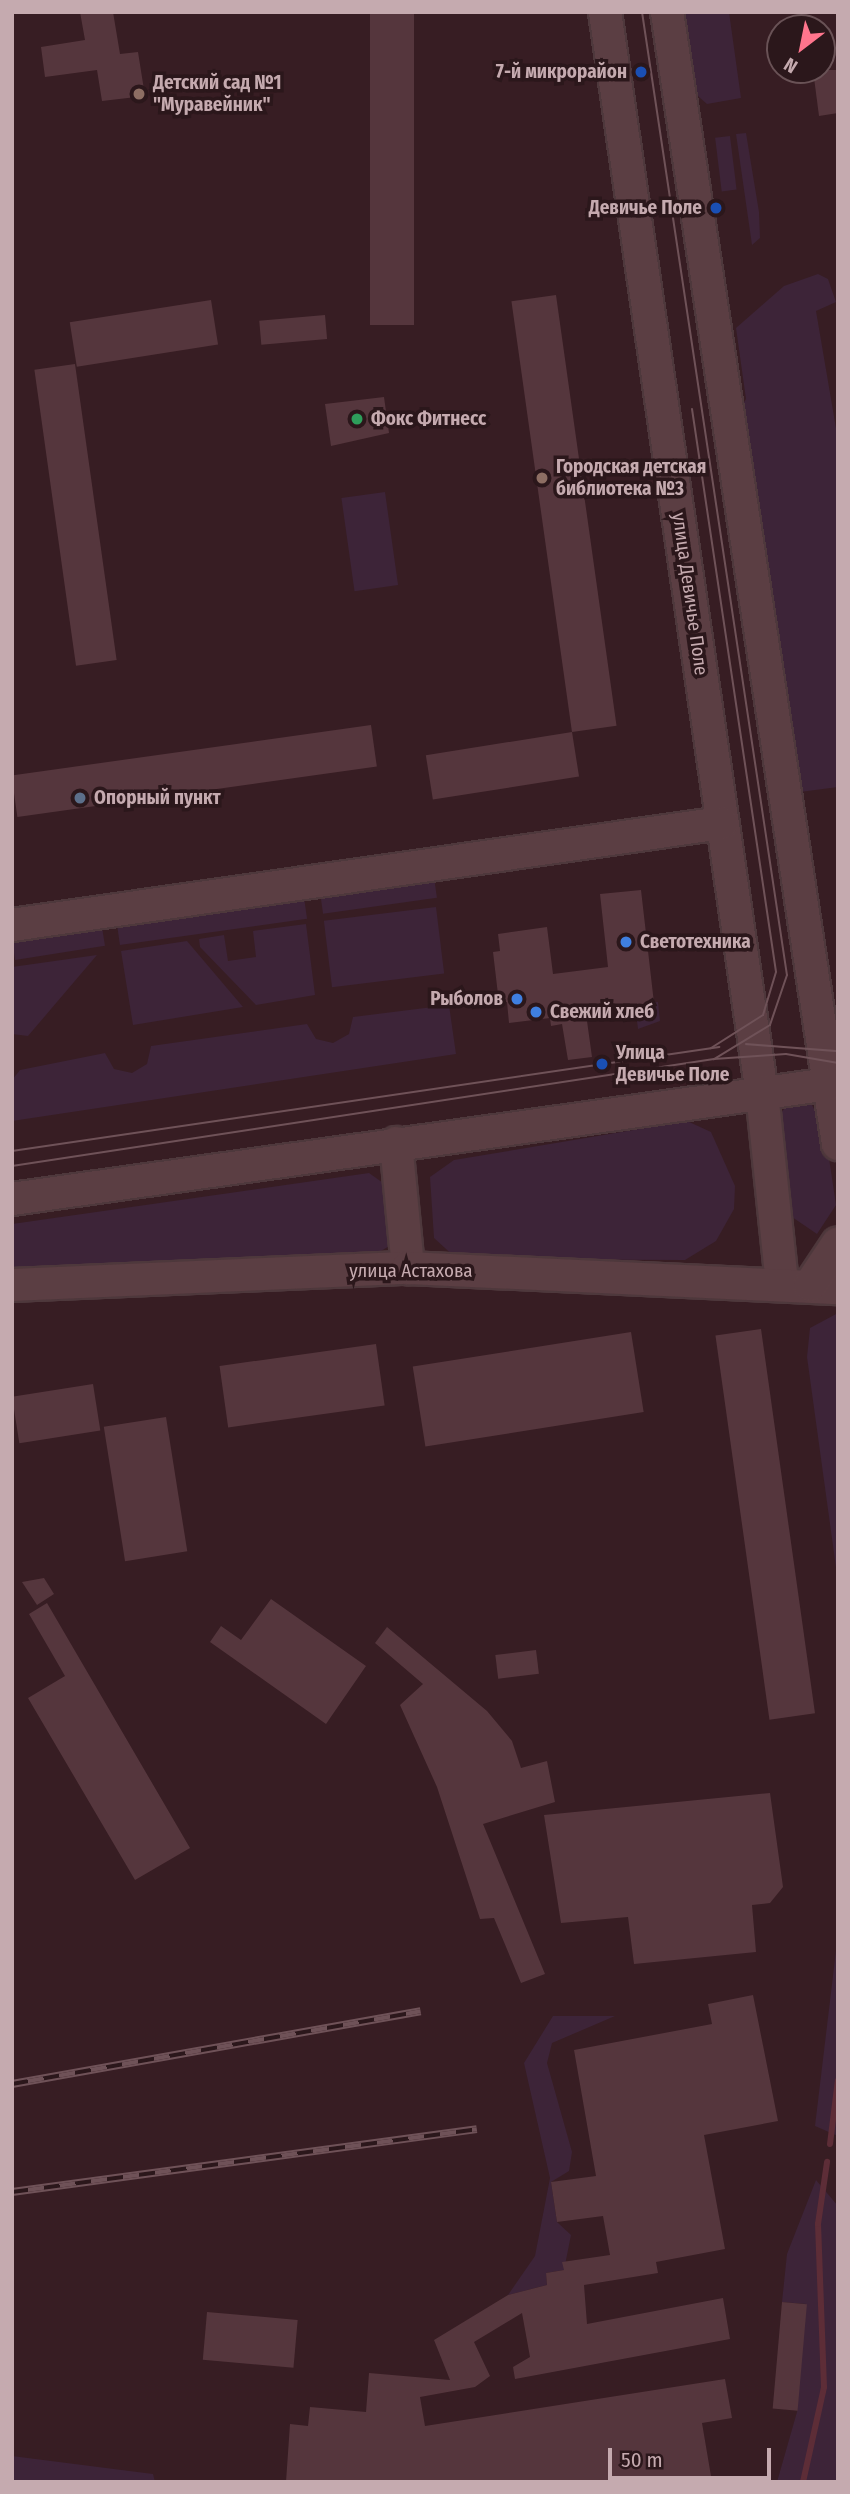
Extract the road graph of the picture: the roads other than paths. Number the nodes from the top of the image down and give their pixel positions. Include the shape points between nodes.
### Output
1 (605, 12) edge
2 (667, 12) edge
3 (722, 823) junction
4 (12, 925) edge
5 (756, 1059) junction
6 (829, 1084) junction
7 (762, 1093) junction
8 (396, 1143) junction
9 (838, 1144) edge
10 (12, 1199) edge
11 (838, 1243) edge
12 (408, 1269) junction
13 (12, 1285) edge
14 (810, 1285) edge

1 - 3 main road, улица Девичье Поле
2 - 6 main road
3 - 4 main road
3 - 5 main road, улица Девичье Поле
5 - 6 main road
5 - 7 main road, улица Девичье Поле
6 - 7 main road
6 - 9 main road
7 - 8 main road
7 - 14 main road, улица Девичье Поле
8 - 10 main road
8 - 12 main road
11 - 14 main road
12 - 13 main road, улица Астахова
12 - 14 main road, улица Астахова

